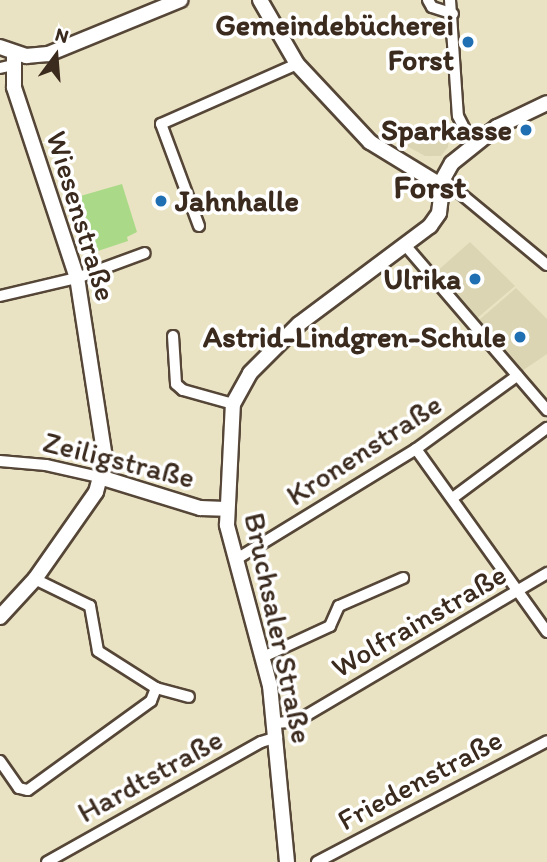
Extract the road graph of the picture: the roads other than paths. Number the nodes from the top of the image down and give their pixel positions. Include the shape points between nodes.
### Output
1 (180, 0) edge
2 (260, 0) edge
3 (428, 0) edge
4 (450, 0) edge
5 (453, 14) junction
6 (7, 58) edge
7 (297, 64) junction
8 (547, 103) edge
9 (473, 145) junction
10 (442, 182) junction
11 (199, 226) dead end
12 (405, 246) junction
13 (145, 253) dead end
14 (547, 265) edge
15 (77, 278) junction
16 (0, 296) edge
17 (173, 336) dead end
18 (517, 376) junction
19 (233, 404) junction
20 (547, 410) edge
21 (547, 428) edge
22 (416, 449) junction
23 (0, 461) edge
24 (103, 478) junction
25 (454, 496) junction
26 (225, 509) junction
27 (235, 560) junction
28 (547, 573) edge
29 (403, 578) dead end
30 (35, 579) junction
31 (519, 593) junction
32 (0, 617) edge
33 (547, 632) edge
34 (263, 657) junction
35 (156, 688) junction
36 (189, 697) dead end
37 (277, 730) junction
38 (547, 741) edge
39 (0, 761) edge
40 (47, 862) edge
41 (287, 862) edge
42 (317, 862) edge

1 - 6 street via 62,50
2 - 7 street
3 - 5 street via 432,7
4 - 5 street
5 - 9 street via 458,116
6 - 15 street, Wiesenstraße
7 - 10 street via 380,149
7 - 11 street via 161,124
8 - 9 street
9 - 10 street
10 - 12 street, Bruchsaler Straße via 435,219
10 - 14 street
12 - 18 street
12 - 19 street, Bruchsaler Straße via 299,324 250,373
13 - 15 street
15 - 16 street
15 - 24 street, Wiesenstraße via 106,458
17 - 19 street via 176,384
18 - 20 street
18 - 22 street, Kronenstraße
19 - 26 street, Bruchsaler Straße
21 - 25 street
22 - 25 street
22 - 27 street, Kronenstraße
23 - 24 street, Zeiligstraße via 46,465
24 - 26 street, Zeiligstraße via 200,508
24 - 30 street
25 - 31 street
26 - 27 street, Bruchsaler Straße
27 - 34 street, Bruchsaler Straße
28 - 31 street, Wolfrainstraße
29 - 34 street via 339,606 330,626
30 - 32 street
30 - 35 street via 90,606 98,651
31 - 33 street
31 - 37 street, Wolfrainstraße
34 - 37 street, Bruchsaler Straße
35 - 36 street
35 - 39 street via 151,701 28,790 19,788
37 - 40 street, Hardtstraße
37 - 41 street, Bruchsaler Straße
38 - 42 street, Friedenstraße

